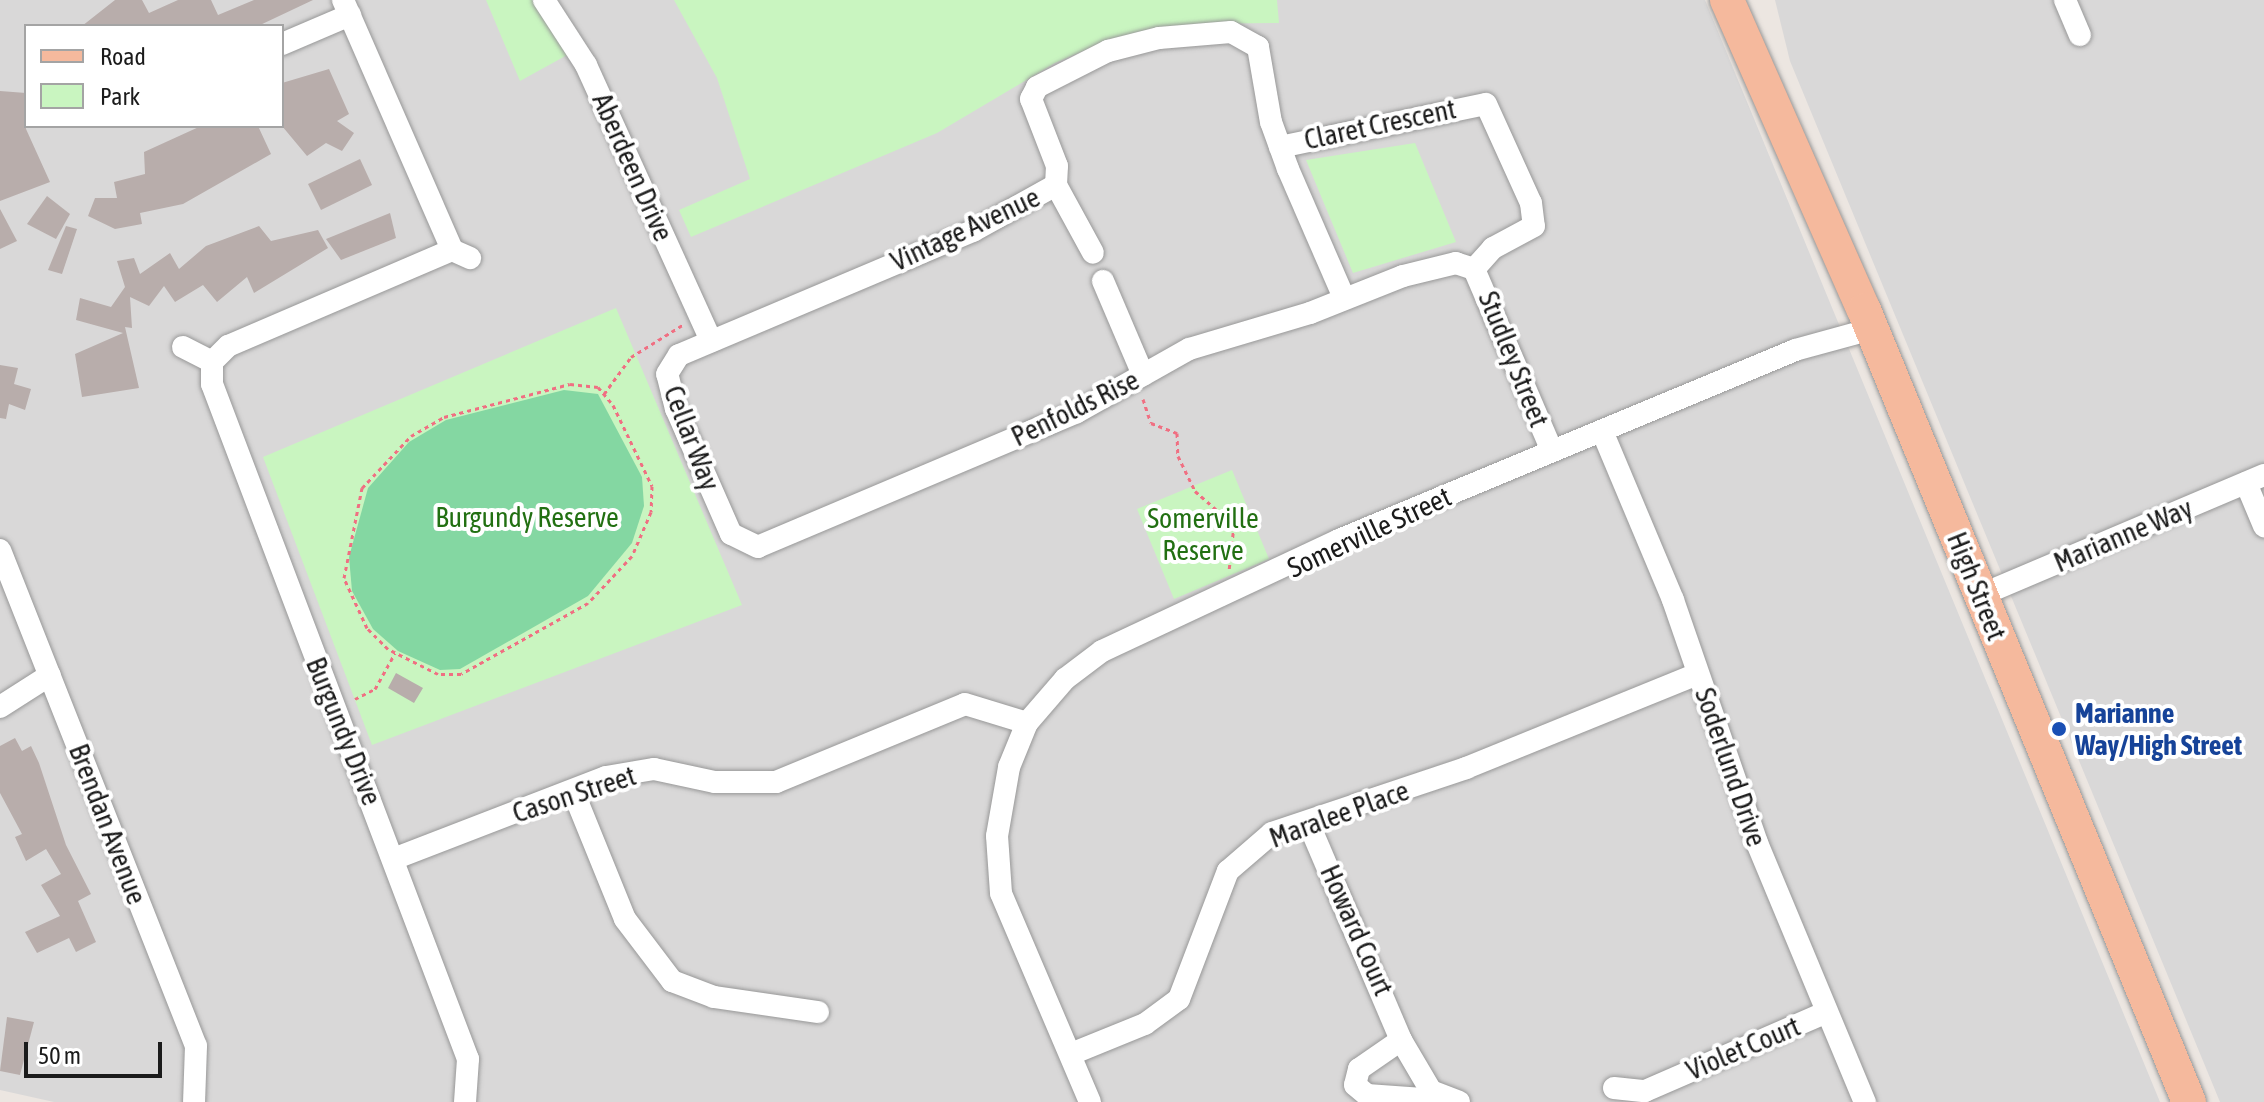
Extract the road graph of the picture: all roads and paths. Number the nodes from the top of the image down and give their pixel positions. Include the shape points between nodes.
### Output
1 (544, 0) edge
2 (1727, 0) edge
3 (1750, 0) edge
4 (2065, 0) edge
5 (346, 7) edge
6 (2080, 35) dead end
7 (284, 43) edge
8 (1763, 71) junction
9 (1280, 147) junction
10 (1056, 185) junction
11 (1093, 253) dead end
12 (1474, 269) junction
13 (1103, 281) dead end
14 (1344, 298) junction
15 (699, 315) junction
16 (1868, 320) junction
17 (711, 341) junction
18 (183, 347) dead end
19 (212, 362) junction
20 (1139, 378) junction
21 (604, 394) junction
22 (1602, 431) junction
23 (1552, 451) junction
24 (2255, 479) edge
25 (2264, 526) edge
26 (749, 547) joint
27 (0, 550) edge
28 (1235, 594) junction
29 (1981, 595) junction
30 (395, 653) junction
31 (1698, 674) junction
32 (50, 675) junction
33 (0, 707) edge
34 (333, 708) junction
35 (1027, 723) junction
36 (573, 791) junction
37 (1308, 822) junction
38 (396, 858) junction
39 (818, 1012) dead end
40 (1827, 1012) junction
41 (1401, 1040) junction
42 (1071, 1054) junction
43 (1614, 1088) dead end
44 (1431, 1091) junction
45 (194, 1102) edge
46 (465, 1102) edge
47 (1090, 1102) edge
48 (1459, 1102) edge
49 (1865, 1102) edge
50 (2189, 1102) edge

1 - 15 street, Aberdeen Drive via 586,65
2 - 8 main road, High Street
3 - 8 main road, High Street
4 - 6 street
5 - 7 street
5 - 19 street via 461,254 228,346
8 - 16 main road, High Street
9 - 10 street, Vintage Avenue via 1250,37 1159,38 1108,51 1037,87 1031,99 1057,166
9 - 12 street, Claret Crescent via 1486,104 1536,219
9 - 14 street, Vintage Avenue
10 - 11 street
10 - 17 street, Vintage Avenue via 973,231
12 - 14 street, Penfolds Rise via 1456,263
12 - 23 street, Studley Street
13 - 20 street
14 - 20 street, Penfolds Rise via 1189,349
15 - 17 street, Aberdeen Drive
15 - 21 path via 631,357
16 - 22 street, Somerville Street
16 - 29 main road, High Street
17 - 26 street, Cellar Way via 679,355 668,387 731,534
18 - 19 street
19 - 34 street, Burgundy Drive via 212,384
20 - 26 street, Penfolds Rise via 1077,412
20 - 28 path via 1151,423 1177,433 1195,491 1234,525 1228,566
21 - 30 path via 652,486 645,534 609,585 461,674 438,674
21 - 30 path via 570,384 486,401 411,436 381,464 352,514 344,578 367,628
22 - 23 street, Somerville Street
22 - 31 street, Soderlund Drive
23 - 28 street, Somerville Street via 1339,540
24 - 25 street
24 - 29 street, Marianne Way
27 - 32 street, Brendan Avenue
28 - 35 street, Somerville Street via 1102,651
29 - 50 main road, High Street
30 - 34 path via 375,689
31 - 37 street, Maralee Place via 1466,768
31 - 40 street, Soderlund Drive
32 - 33 street
32 - 45 street, Brendan Avenue via 196,1046
34 - 38 street, Burgundy Drive
35 - 36 street, Cason Street via 965,704 776,782 715,782 654,769
35 - 42 street, Somerville Street via 1009,767 997,836 1001,893
36 - 38 street, Cason Street
36 - 39 street via 625,919 672,981 714,997
37 - 41 street, Howard Court
37 - 42 street, Maralee Place via 1272,833 1228,871 1189,983 1167,1011
38 - 46 street, Burgundy Drive via 468,1059
40 - 43 street, Violet Court via 1645,1091
40 - 49 street, Soderlund Drive
41 - 44 street, Howard Court
41 - 44 street via 1359,1069 1355,1085 1367,1095 1423,1099
42 - 47 street, Somerville Street
44 - 48 street

